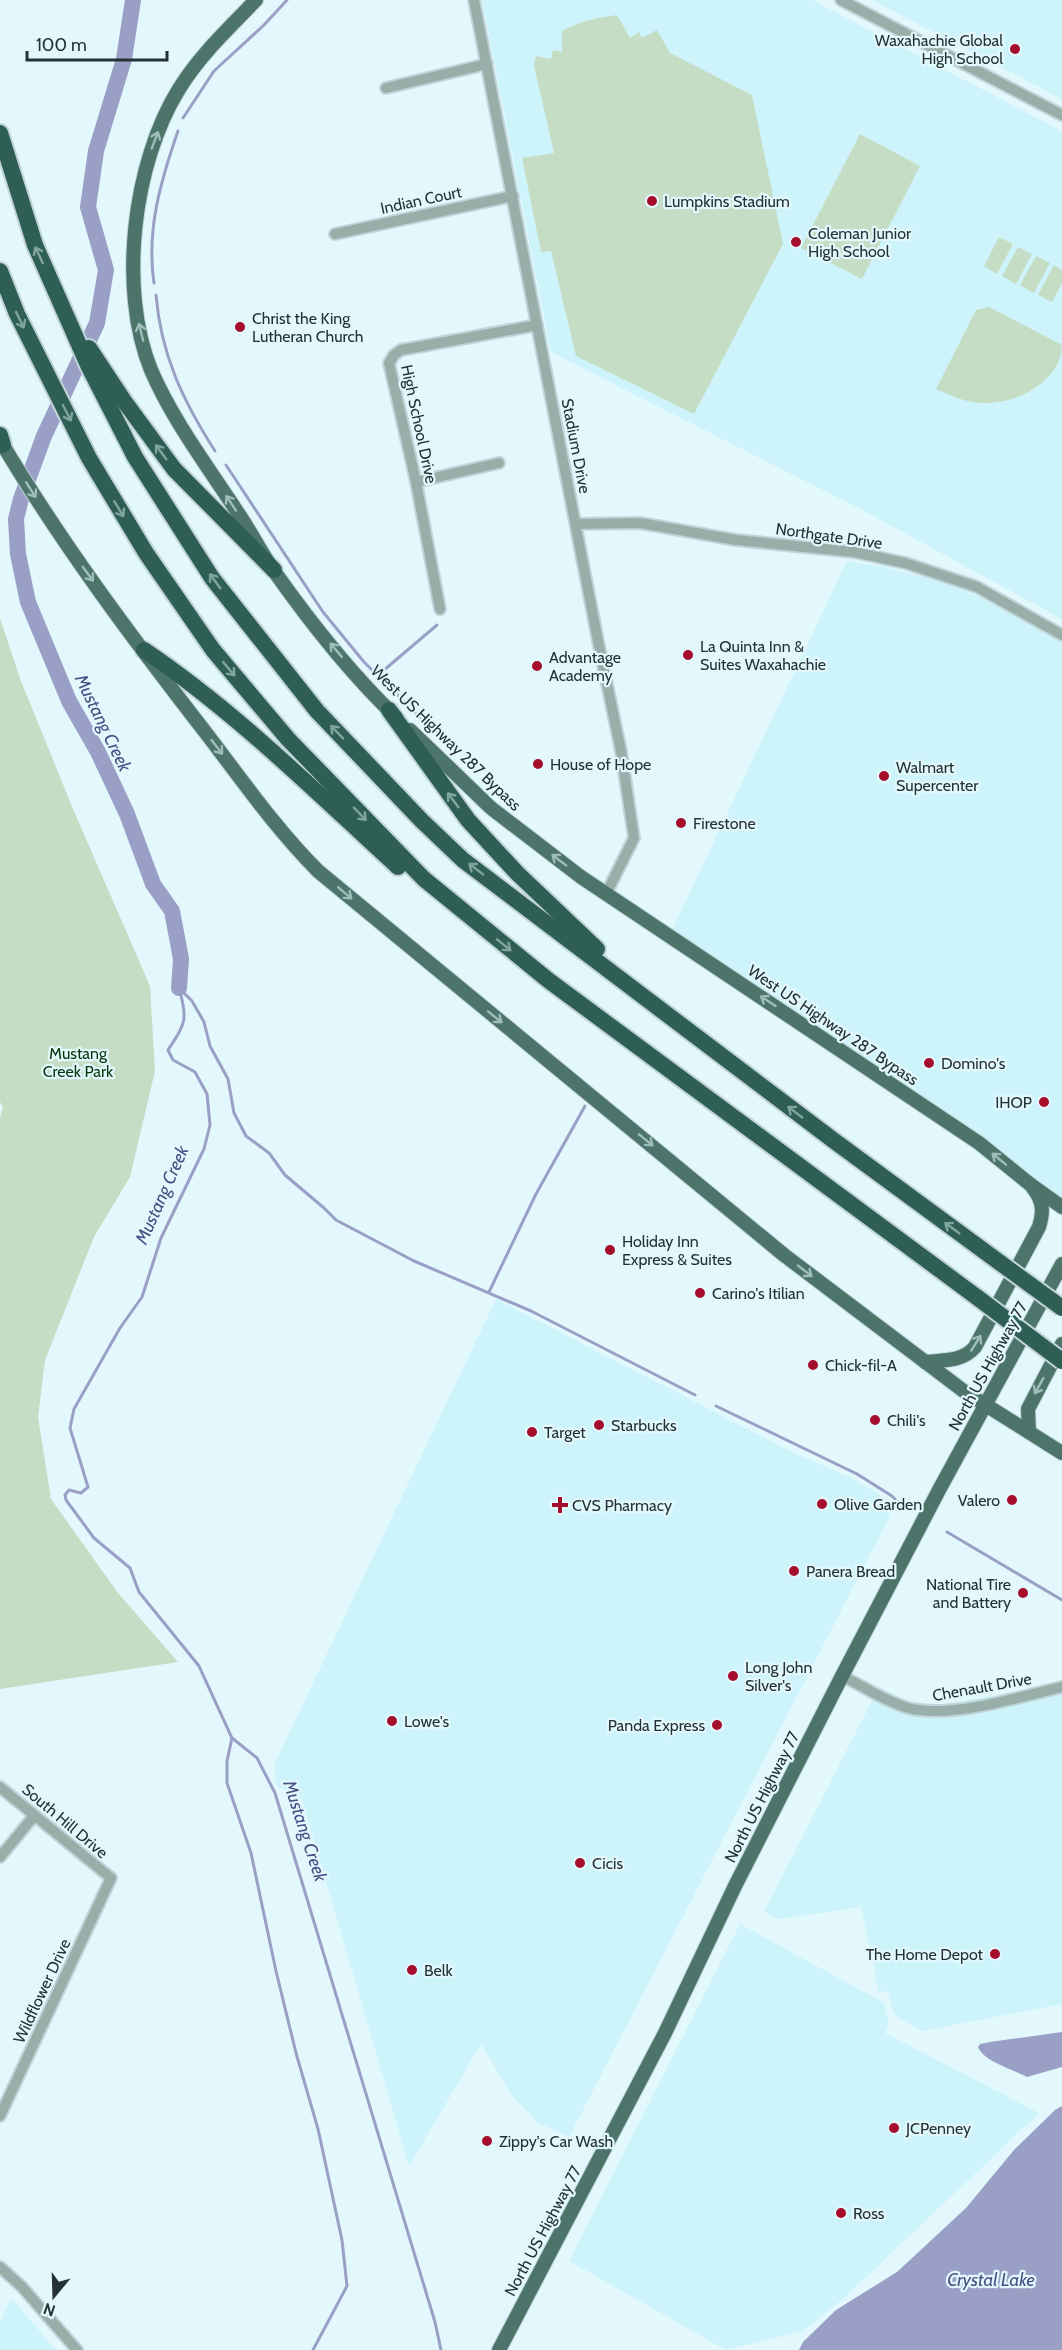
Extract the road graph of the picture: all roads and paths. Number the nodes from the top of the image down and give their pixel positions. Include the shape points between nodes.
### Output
1 (255, 0) edge
2 (474, 0) edge
3 (841, 0) edge
4 (487, 64) junction
5 (386, 88) dead end
6 (1062, 115) edge
7 (0, 133) edge
8 (513, 196) junction
9 (335, 234) dead end
10 (0, 271) edge
11 (63, 308) junction
12 (537, 325) junction
13 (3, 444) edge
14 (499, 463) dead end
15 (416, 482) junction
16 (576, 524) junction
17 (274, 570) junction
18 (440, 609) dead end
19 (1062, 635) edge
20 (144, 650) junction
21 (388, 710) junction
22 (442, 894) junction
23 (606, 894) junction
24 (640, 993) junction
25 (1031, 1185) junction
26 (1062, 1207) edge
27 (1062, 1264) edge
28 (1062, 1308) edge
29 (1062, 1344) edge
30 (1062, 1361) edge
31 (925, 1362) junction
32 (986, 1404) junction
33 (1029, 1432) junction
34 (1062, 1453) edge
35 (842, 1676) junction
36 (1062, 1688) edge
37 (0, 1787) edge
38 (34, 1816) junction
39 (0, 1857) edge
40 (111, 1878) joint
41 (0, 2116) edge
42 (0, 2267) edge
43 (77, 2350) edge
44 (499, 2350) edge

17 -> 1 main road, West US Highway 287 Bypass via 178,422 151,369 134,287 133,248 141,185 164,119 195,67
2 - 4 street, Stadium Drive
3 - 6 street
4 - 5 street
4 - 8 street, Stadium Drive
11 -> 7 highway via 35,245
8 - 9 street, Indian Court
8 - 12 street, Stadium Drive
10 -> 22 highway via 17,314 89,458 146,553 213,650 288,739
17 -> 11 highway via 174,469
24 -> 11 highway via 463,860 317,711 212,578 135,457
12 - 15 street, High School Drive via 401,350 394,355 389,367
12 - 16 street, Stadium Drive
13 -> 20 main road via 54,526
14 - 15 street
15 - 18 street, High School Drive
16 - 19 street, Northgate Drive via 640,523 736,540 854,552 905,563 977,587
16 - 23 street, Stadium Drive via 621,751 633,838
21 -> 17 main road, West US Highway 287 Bypass via 334,649
20 - 22 highway via 187,678 399,868
20 -> 31 main road via 270,817 318,871 784,1255
23 -> 21 main road, West US Highway 287 Bypass via 491,808
24 -> 21 highway via 468,820
22 -> 30 highway, bridge via 548,980
25 -> 23 main road, West US Highway 287 Bypass via 979,1143
28 -> 24 highway, bridge
25 - 26 main road, West US Highway 287 Bypass
31 -> 25 main road via 956,1359 975,1347 1042,1218 1042,1202
27 - 32 main road, North US Highway 77
29 -> 33 main road via 1028,1409
31 - 32 main road
32 - 33 main road
32 - 35 main road, North US Highway 77
33 - 34 main road
35 - 36 street, Chenault Drive via 907,1707 933,1712
35 - 44 main road, North US Highway 77 via 665,2033
37 - 38 street, South Hill Drive
38 - 39 street
38 - 40 street, South Hill Drive
40 - 41 street, Wildflower Drive
42 - 43 street

